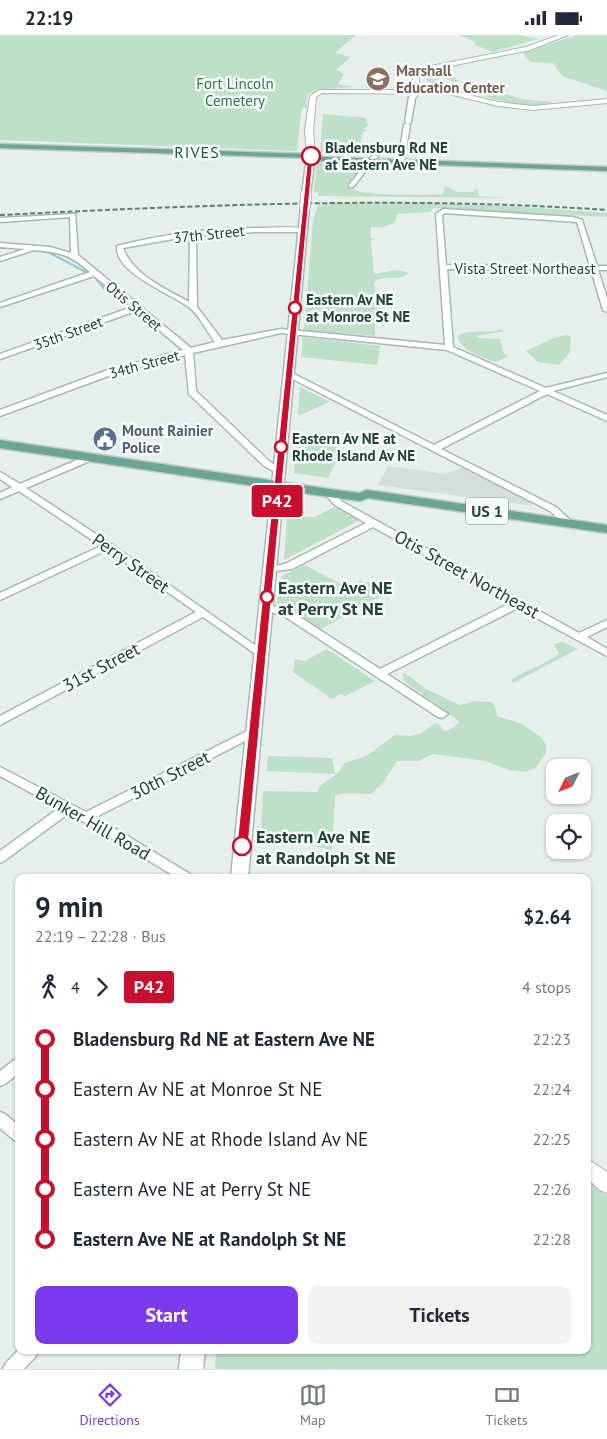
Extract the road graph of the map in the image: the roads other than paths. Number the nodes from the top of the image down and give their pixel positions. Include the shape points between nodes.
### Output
1 (566, 35) edge
2 (415, 93) junction
3 (607, 102) edge
4 (0, 145) edge
5 (311, 156) junction
6 (374, 158) junction
7 (401, 159) junction
8 (607, 167) edge
9 (351, 186) dead end
10 (0, 219) edge
11 (302, 230) junction
12 (193, 234) junction
13 (0, 245) edge
14 (35, 247) junction
15 (75, 256) junction
16 (0, 259) edge
17 (443, 267) junction
18 (595, 268) junction
19 (607, 268) edge
20 (95, 273) junction
21 (0, 305) edge
22 (192, 307) junction
23 (136, 308) junction
24 (607, 310) edge
25 (292, 333) junction
26 (220, 343) junction
27 (449, 348) junction
28 (189, 351) junction
29 (0, 357) edge
30 (289, 375) junction
31 (607, 375) edge
32 (547, 391) junction
33 (0, 413) edge
34 (607, 417) edge
35 (0, 436) edge
36 (0, 444) edge
37 (435, 448) junction
38 (89, 458) junction
39 (0, 475) edge
40 (279, 478) junction
41 (20, 488) junction
42 (329, 493) junction
43 (367, 494) junction
44 (0, 496) edge
45 (373, 523) junction
46 (568, 523) junction
47 (606, 530) edge
48 (108, 546) junction
49 (269, 570) junction
50 (0, 597) edge
51 (519, 603) junction
52 (266, 607) junction
53 (202, 613) junction
54 (607, 623) edge
55 (579, 637) junction
56 (261, 653) junction
57 (607, 653) edge
58 (380, 673) junction
59 (442, 714) dead end
60 (0, 721) edge
61 (253, 732) junction
62 (0, 771) edge
63 (67, 807) junction
64 (86, 817) junction
65 (0, 858) edge
66 (180, 874) edge
67 (239, 874) edge
68 (15, 1067) edge
69 (0, 1080) edge
70 (0, 1119) edge
71 (15, 1132) edge
72 (591, 1171) edge
73 (607, 1184) edge
74 (26, 1354) edge
75 (193, 1354) edge
76 (12, 1369) edge
77 (191, 1369) edge

1 - 2 street via 528,49 423,69 416,75
2 - 3 street via 527,110
2 - 5 street via 330,94 314,101 309,131
2 - 7 street
4 - 5 main road
5 - 6 main road via 323,159
5 - 11 main road, bridge
6 - 7 main road
6 - 9 street
7 - 8 main road
10 - 15 street via 73,215
11 - 12 street, 37th Street via 235,229
11 - 25 main road
12 - 22 street
12 - 22 street, 37th Street via 119,247 140,275
13 - 14 street
14 - 15 street
14 - 16 street
15 - 20 street, Otis Street
17 - 18 street, Vista Street Northeast
17 - 18 street via 439,214 443,211 575,219 580,222
17 - 27 street
18 - 19 street, Vista Street Northeast
18 - 24 street
20 - 21 street
20 - 23 street, Otis Street
22 - 26 street
23 - 28 street, Otis Street
23 - 29 street, 35th Street
25 - 26 street, 34th Street via 281,331
25 - 27 street, 34th Street
25 - 30 main road
26 - 28 street, 34th Street
27 - 32 street, 34th Street
28 - 33 street, 34th Street via 108,373
28 - 40 street via 192,392
30 - 37 street
30 - 40 main road
31 - 32 street
32 - 34 street, 34th Street
32 - 37 street
35 - 40 main road, US 1
36 - 38 main road, US 1
37 - 46 street via 553,509
38 - 40 main road, US 1
38 - 41 street
39 - 41 street, Perry Street
40 - 42 main road, US 1
40 - 43 main road, US 1 via 362,490
40 - 49 main road
41 - 44 street
41 - 48 street, Perry Street
42 - 43 main road, US 1 via 360,497
42 - 45 street, Otis Street Northeast via 338,503
43 - 46 main road, US 1
45 - 49 street via 288,567
45 - 51 street, Otis Street Northeast
46 - 47 main road, US 1
48 - 50 street
48 - 53 street, Perry Street
49 - 52 main road
51 - 55 street, Otis Street Northeast
51 - 58 street
52 - 56 main road
52 - 58 street via 288,614
53 - 56 street, Perry Street
53 - 60 street, 31st Street
54 - 55 street
55 - 57 street, Otis Street Northeast
56 - 61 main road
58 - 59 street
61 - 64 street, 30th Street
61 - 67 main road
62 - 63 street, Bunker Hill Road
63 - 64 street, Bunker Hill Road
63 - 65 street
64 - 66 street, Bunker Hill Road
68 - 69 street
70 - 71 street
72 - 73 street
74 - 76 street
75 - 77 main road

